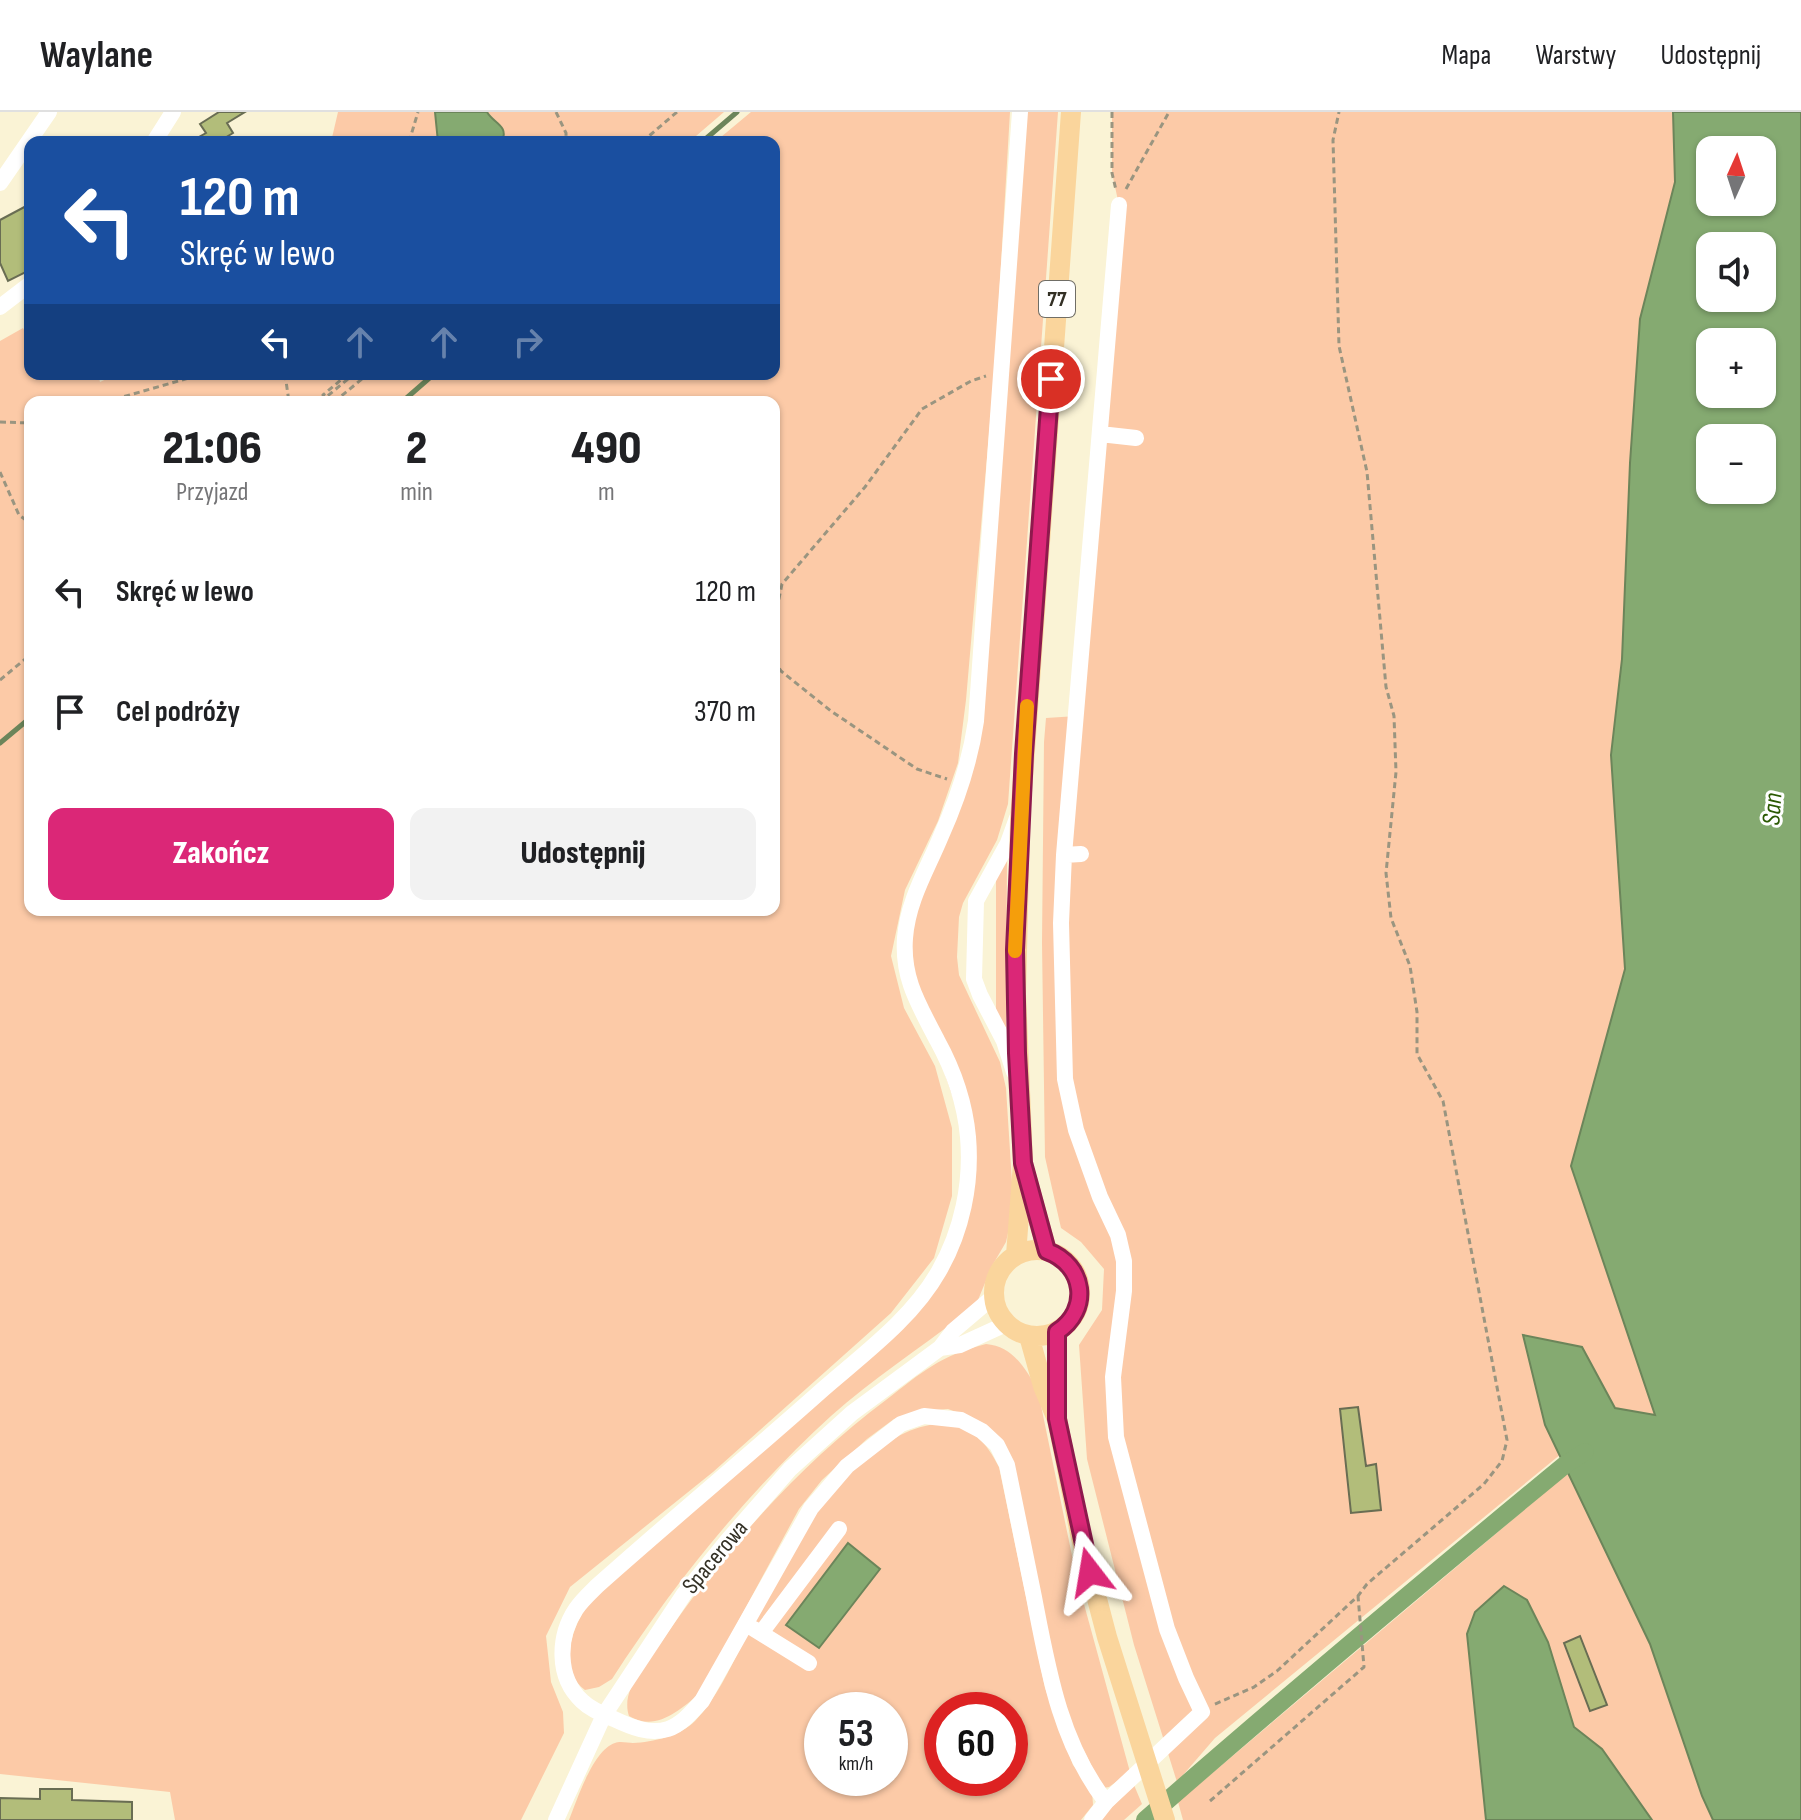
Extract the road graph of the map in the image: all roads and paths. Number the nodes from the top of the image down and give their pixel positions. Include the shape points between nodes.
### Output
1 (49, 112) edge
2 (173, 112) edge
3 (418, 112) edge
4 (556, 112) edge
5 (677, 112) edge
6 (1020, 112) edge
7 (1071, 112) edge
8 (1112, 112) edge
9 (1169, 112) edge
10 (1339, 112) edge
11 (32, 136) edge
12 (158, 136) edge
13 (411, 136) edge
14 (566, 136) edge
15 (649, 136) edge
16 (24, 148) edge
17 (0, 183) edge
18 (1119, 205) junction
19 (24, 289) edge
20 (0, 307) edge
21 (1002, 376) junction
22 (182, 380) edge
23 (341, 380) edge
24 (348, 380) edge
25 (360, 380) edge
26 (126, 396) edge
27 (324, 396) edge
28 (328, 396) edge
29 (341, 396) edge
30 (0, 422) edge
31 (24, 423) edge
32 (1100, 434) junction
33 (1136, 438) dead end
34 (0, 472) edge
35 (24, 519) edge
36 (780, 594) edge
37 (24, 660) edge
38 (780, 669) edge
39 (0, 680) edge
40 (933, 774) dead end
41 (1021, 792) junction
42 (1019, 1096) junction
43 (1023, 1163) junction
44 (1047, 1251) junction
45 (1016, 1255) junction
46 (993, 1297) junction
47 (1006, 1324) junction
48 (1057, 1332) junction
49 (1029, 1336) junction
50 (940, 1348) junction
51 (1057, 1419) junction
52 (839, 1529) dead end
53 (1358, 1596) junction
54 (754, 1628) junction
55 (809, 1663) dead end
56 (1202, 1712) junction
57 (604, 1715) junction
58 (1210, 1801) dead end
59 (1106, 1802) junction
60 (556, 1820) edge
61 (1092, 1820) edge
62 (1165, 1820) edge

1 - 11 street
2 - 12 street
3 - 13 path
4 - 14 path
5 - 15 path
6 - 21 street
7 - 41 main road, 77
8 - 18 path via 1112,173
9 - 18 path
10 - 53 path via 1333,140 1339,346 1367,472 1386,687 1394,716 1396,772 1386,873 1391,918 1410,966 1417,1054 1443,1101 1507,1440 1502,1461 1484,1484
16 - 17 street
18 - 32 street
19 - 20 street
21 - 36 path via 971,381 922,409 865,487 782,584
21 - 57 street via 971,753 963,785 908,913 905,941 915,1002 954,1078 968,1138 963,1212 938,1273 919,1287 895,1326 577,1606 566,1628 564,1669 582,1701
22 - 26 path
23 - 27 path
24 - 28 path
25 - 29 path
30 - 31 path
32 - 33 street
32 - 56 street via 1073,854 1061,923 1065,1079 1076,1130 1124,1261 1113,1377 1116,1437 1167,1629
34 - 35 path
37 - 39 path
38 - 40 path via 831,711 917,769
41 - 42 main road, 77 via 1015,950
41 - 42 street via 1014,828 976,901 974,979 1008,1050
42 - 43 main road, 77
43 - 44 main road, 77
43 - 45 main road, 77
44 - 45 main road
44 - 48 main road via 1069,1264 1080,1288 1075,1314
45 - 46 main road, 77 via 998,1273
46 - 47 main road
46 - 50 street, Spacerowa
47 - 49 main road
47 - 50 street, Spacerowa via 960,1345
48 - 49 main road
48 - 51 main road
49 - 51 main road
50 - 57 street, Spacerowa via 852,1413 790,1469 684,1594
51 - 62 main road via 1090,1572
52 - 54 street
53 - 56 path via 1277,1671
53 - 58 path via 1364,1667
54 - 55 street
54 - 57 street via 688,1717 651,1731
54 - 59 street via 811,1508 847,1466 901,1424 924,1416 972,1425 997,1445 1007,1465 1062,1717 1087,1776
56 - 59 street
57 - 60 street, Spacerowa
59 - 61 street

